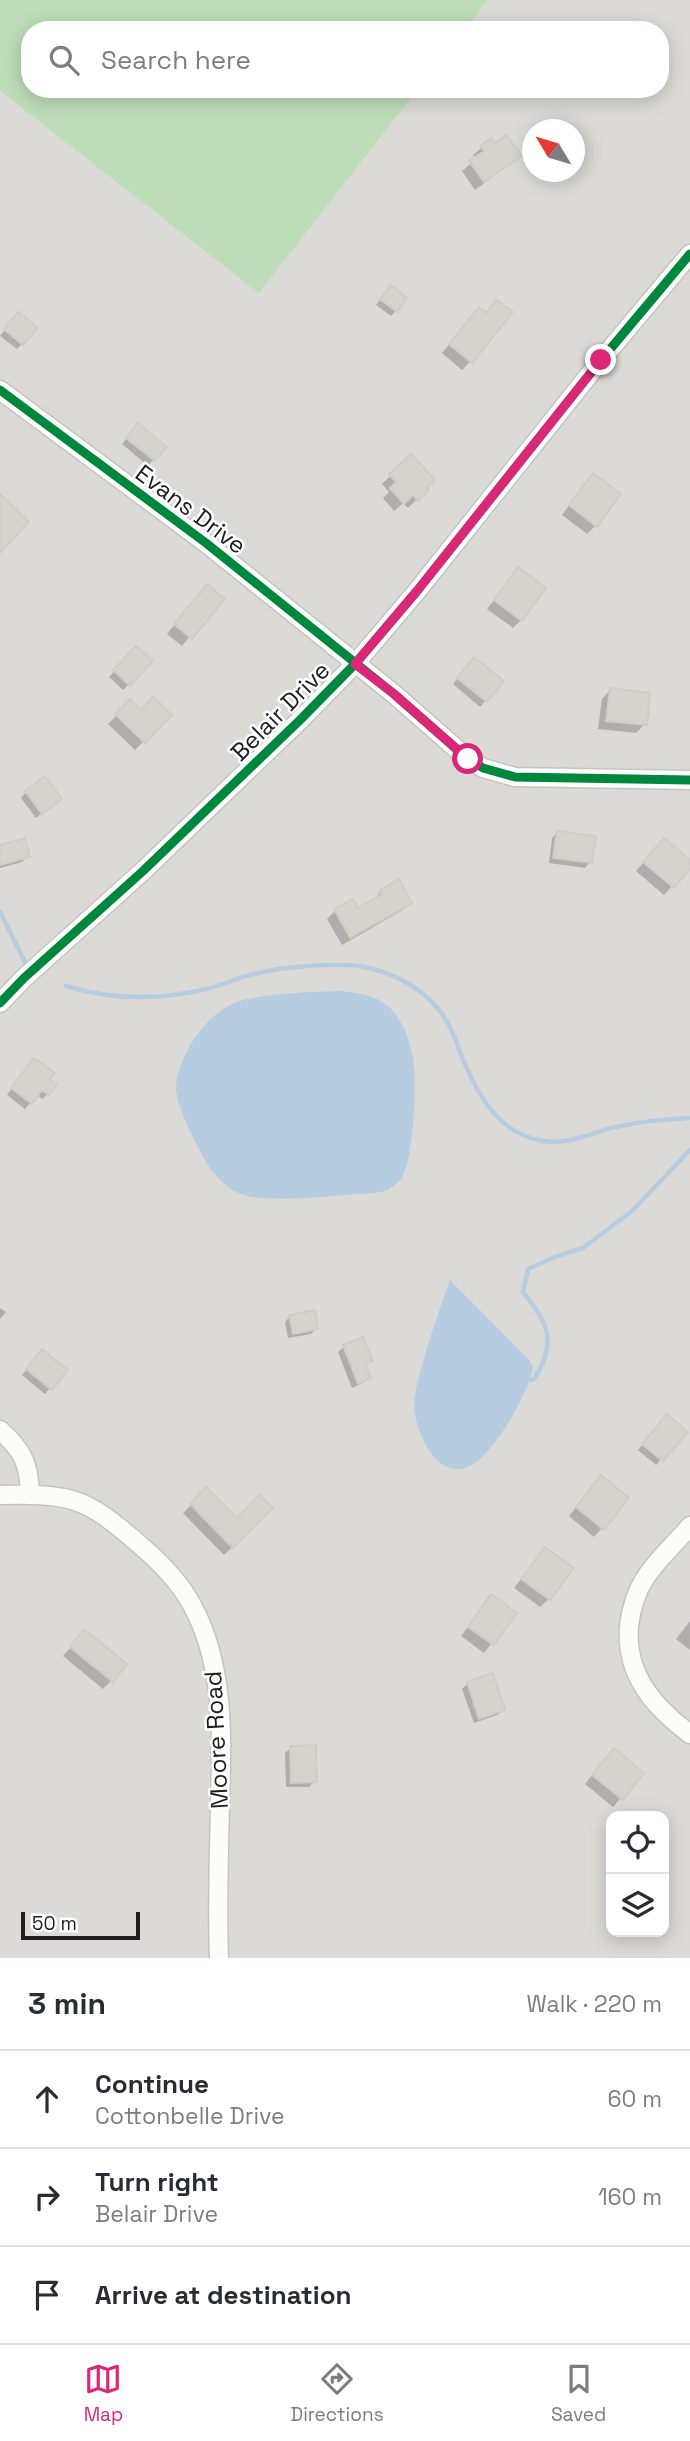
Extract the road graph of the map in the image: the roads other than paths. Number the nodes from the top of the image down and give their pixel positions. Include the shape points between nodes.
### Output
1 (690, 254) edge
2 (0, 390) edge
3 (355, 664) junction
4 (690, 780) edge
5 (0, 1003) edge
6 (0, 1430) edge
7 (0, 1494) edge
8 (30, 1494) junction
9 (690, 1526) edge
10 (690, 1734) edge
11 (219, 1958) edge

1 - 3 street, Belair Drive
2 - 3 street, Evans Drive via 206,543
3 - 4 street, Evans Drive via 468,759 491,771 520,777
3 - 5 street, Belair Drive via 291,730
6 - 8 street via 25,1459
7 - 8 street, Moore Road
8 - 11 street, Moore Road via 64,1496 98,1510 164,1567 192,1606 215,1668 218,1691
9 - 10 street via 652,1568 638,1592 628,1644 633,1668 649,1697

